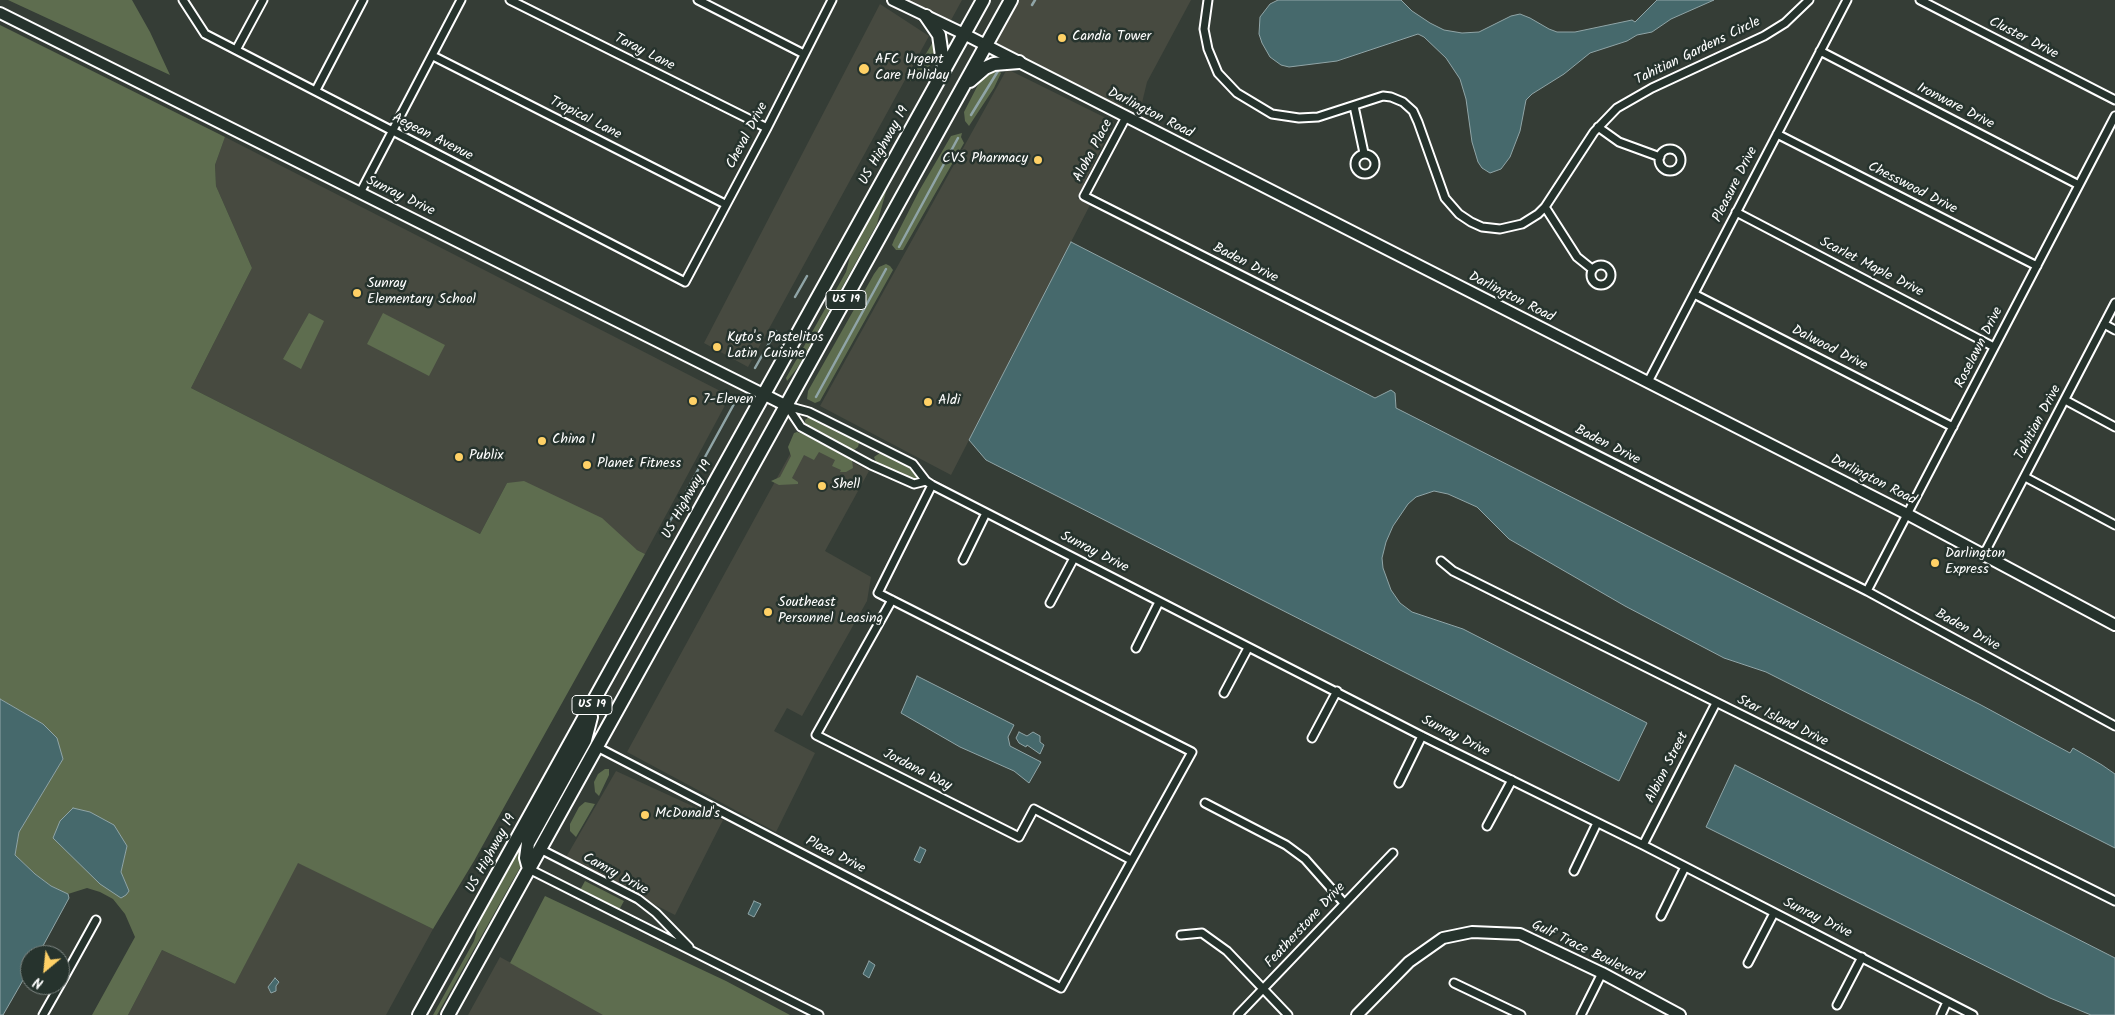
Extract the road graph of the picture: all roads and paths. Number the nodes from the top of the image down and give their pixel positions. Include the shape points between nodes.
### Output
1 (183, 0) edge
2 (263, 0) edge
3 (363, 0) edge
4 (461, 0) edge
5 (510, 0) edge
6 (698, 0) edge
7 (832, 0) edge
8 (893, 0) edge
9 (983, 0) edge
10 (1011, 0) edge
11 (1208, 0) edge
12 (1809, 0) edge
13 (1847, 0) edge
14 (1920, 0) edge
15 (0, 13) edge
16 (926, 16) junction
17 (964, 34) junction
18 (986, 46) junction
19 (236, 50) junction
20 (1820, 51) junction
21 (804, 54) junction
22 (432, 56) junction
23 (1020, 62) junction
24 (944, 70) junction
25 (964, 86) junction
26 (316, 90) junction
27 (2115, 100) edge
28 (1354, 106) junction
29 (2115, 116) edge
30 (1126, 117) junction
31 (1598, 127) junction
32 (767, 128) junction
33 (393, 132) junction
34 (1776, 134) junction
35 (1364, 153) dead end
36 (1660, 157) dead end
37 (2079, 185) junction
38 (360, 193) junction
39 (1084, 196) joint
40 (725, 204) junction
41 (1546, 207) junction
42 (1736, 212) junction
43 (2037, 266) junction
44 (1592, 269) dead end
45 (685, 282) joint
46 (1694, 294) junction
47 (2115, 303) edge
48 (2104, 324) junction
49 (2115, 330) edge
50 (1994, 346) junction
51 (1648, 382) junction
52 (764, 394) junction
53 (2065, 400) junction
54 (787, 406) junction
55 (1953, 427) junction
56 (2115, 428) edge
57 (2025, 477) junction
58 (929, 483) junction
59 (986, 513) junction
60 (1907, 514) junction
61 (2115, 526) edge
62 (1984, 554) junction
63 (1074, 558) junction
64 (962, 560) dead end
65 (1441, 561) dead end
66 (1867, 591) junction
67 (892, 600) junction
68 (1158, 602) junction
69 (1050, 603) dead end
70 (2115, 624) edge
71 (1136, 648) dead end
72 (1248, 648) junction
73 (1337, 691) junction
74 (1224, 693) dead end
75 (595, 700) junction
76 (1716, 704) junction
77 (2115, 726) edge
78 (1422, 736) junction
79 (1312, 738) dead end
80 (597, 747) junction
81 (1512, 780) junction
82 (1399, 783) dead end
83 (1205, 803) dead end
84 (1598, 823) junction
85 (1487, 826) dead end
86 (1643, 845) junction
87 (540, 849) junction
88 (1392, 853) dead end
89 (1131, 860) junction
90 (1685, 867) junction
91 (529, 869) junction
92 (1574, 871) dead end
93 (2115, 900) edge
94 (1344, 902) junction
95 (1774, 913) junction
96 (1661, 916) dead end
97 (96, 920) dead end
98 (1181, 935) dead end
99 (693, 951) junction
100 (1862, 957) junction
101 (1748, 963) dead end
102 (70, 967) edge
103 (1602, 973) junction
104 (1454, 984) dead end
105 (1264, 990) junction
106 (54, 995) edge
107 (1947, 1002) junction
108 (1837, 1005) dead end
109 (43, 1015) edge
110 (419, 1015) edge
111 (448, 1015) edge
112 (819, 1015) edge
113 (1238, 1015) edge
114 (1288, 1015) edge
115 (1357, 1015) edge
116 (1521, 1015) edge
117 (1581, 1015) edge
118 (1680, 1015) edge
119 (1941, 1015) edge
120 (1973, 1015) edge

1 - 19 street, Aegean Avenue via 200,30
2 - 19 street
3 - 26 street
4 - 22 street
5 - 32 street, Taray Lane
6 - 21 street
7 - 21 street, Cheval Drive
8 - 16 street, Darlington Road
9 - 17 highway, US Highway 19 / US 19
10 - 18 highway, US 19
11 - 28 street, Tahitian Gardens Circle via 1204,29 1208,49 1218,73 1244,98 1272,114 1299,118 1318,117
12 - 31 street, Tahitian Gardens Circle via 1785,23 1764,36 1627,101
13 - 20 street, Pleasure Drive
14 - 27 street, Cluster Drive
15 - 38 street, Sunray Drive
16 - 17 street, Darlington Road
16 - 24 highway via 939,35
17 - 18 street, Darlington Road
17 - 24 highway, US Highway 19 / US 19
18 - 23 street, Darlington Road
18 - 25 highway, US 19
19 - 26 street, Aegean Avenue
20 - 34 street, Pleasure Drive
20 - 37 street, Ironware Drive
21 - 32 street, Cheval Drive
22 - 33 street
22 - 40 street, Tropical Lane
23 - 25 highway via 994,64
23 - 30 street, Darlington Road
24 - 52 highway, US Highway 19 / US 19
25 - 54 highway, US 19
26 - 33 street, Aegean Avenue
28 - 35 street
28 - 41 street, Tahitian Gardens Circle via 1383,96 1408,106 1418,122 1441,191 1450,205 1471,222 1488,228 1506,228 1530,220
29 - 37 street, Roselawn Drive
30 - 39 street, Aloha Place
30 - 51 street, Darlington Road
31 - 36 street via 1619,142
31 - 41 street, Tahitian Gardens Circle
32 - 40 street, Cheval Drive
33 - 38 street
33 - 45 street, Aegean Avenue
34 - 42 street, Pleasure Drive
34 - 43 street, Chesswood Drive
37 - 43 street, Roselawn Drive
38 - 52 street, Sunray Drive
39 - 66 street, Baden Drive
40 - 45 street, Cheval Drive
41 - 44 street via 1577,257
42 - 46 street, Pleasure Drive
42 - 50 street, Scarlet Maple Drive
43 - 50 street, Roselawn Drive
46 - 51 street, Pleasure Drive
46 - 55 street, Dalwood Drive
47 - 48 street, Tahitian Drive
48 - 49 street
48 - 53 street, Tahitian Drive
50 - 55 street, Roselawn Drive
51 - 60 street, Darlington Road
52 - 54 street, Sunray Drive
52 - 75 highway, US Highway 19 / US 19
53 - 56 street
53 - 57 street, Tahitian Drive
54 - 58 street, Sunray Drive via 809,412 913,464
54 - 58 street, Sunray Drive via 801,427 871,465 914,484
54 - 80 highway, US 19
55 - 60 street, Roselawn Drive
57 - 61 street
57 - 62 street, Tahitian Drive
58 - 59 street, Sunray Drive
58 - 67 street via 878,593
59 - 63 street, Sunray Drive
59 - 64 street
60 - 62 street, Darlington Road
60 - 66 street, Roselawn Drive
62 - 70 street, Darlington Road
63 - 68 street, Sunray Drive
63 - 69 street
65 - 76 street, Star Island Drive via 1453,571
66 - 77 street, Baden Drive
67 - 89 street via 1192,752
67 - 89 street, Jordana Way via 816,735 1019,837 1034,809
68 - 71 street
68 - 72 street, Sunray Drive
72 - 73 street, Sunray Drive
72 - 74 street
73 - 78 street, Sunray Drive
73 - 79 street
75 - 91 highway via 585,740 528,843 526,858
75 - 110 highway, US Highway 19 / US 19
76 - 86 street, Albion Street
76 - 93 street, Star Island Drive
78 - 81 street, Sunray Drive
78 - 82 street
80 - 87 highway, US 19
80 - 89 street, Plaza Drive via 1061,988
81 - 84 street, Sunray Drive
81 - 85 street
83 - 94 street via 1286,844 1305,859
84 - 86 street, Sunray Drive
84 - 92 street
86 - 90 street, Sunray Drive
87 - 91 highway, US 19
87 - 99 street, Camry Drive via 638,899
88 - 94 street, Featherstone Drive
90 - 95 street, Sunray Drive
90 - 96 street
91 - 99 street, Camry Drive
91 - 111 highway, US 19
94 - 105 street, Featherstone Drive
95 - 100 street, Sunray Drive
95 - 101 street
97 - 102 street
98 - 105 street via 1202,933 1227,951
99 - 112 street, Camry Drive
100 - 107 street, Sunray Drive
100 - 108 street
103 - 115 street, Gulf Trace Boulevard via 1520,934 1472,932 1443,938 1409,962
103 - 117 street
103 - 118 street, Gulf Trace Boulevard
104 - 116 street
105 - 113 street, Featherstone Drive
105 - 114 street
106 - 109 street
107 - 119 street
107 - 120 street, Sunray Drive

